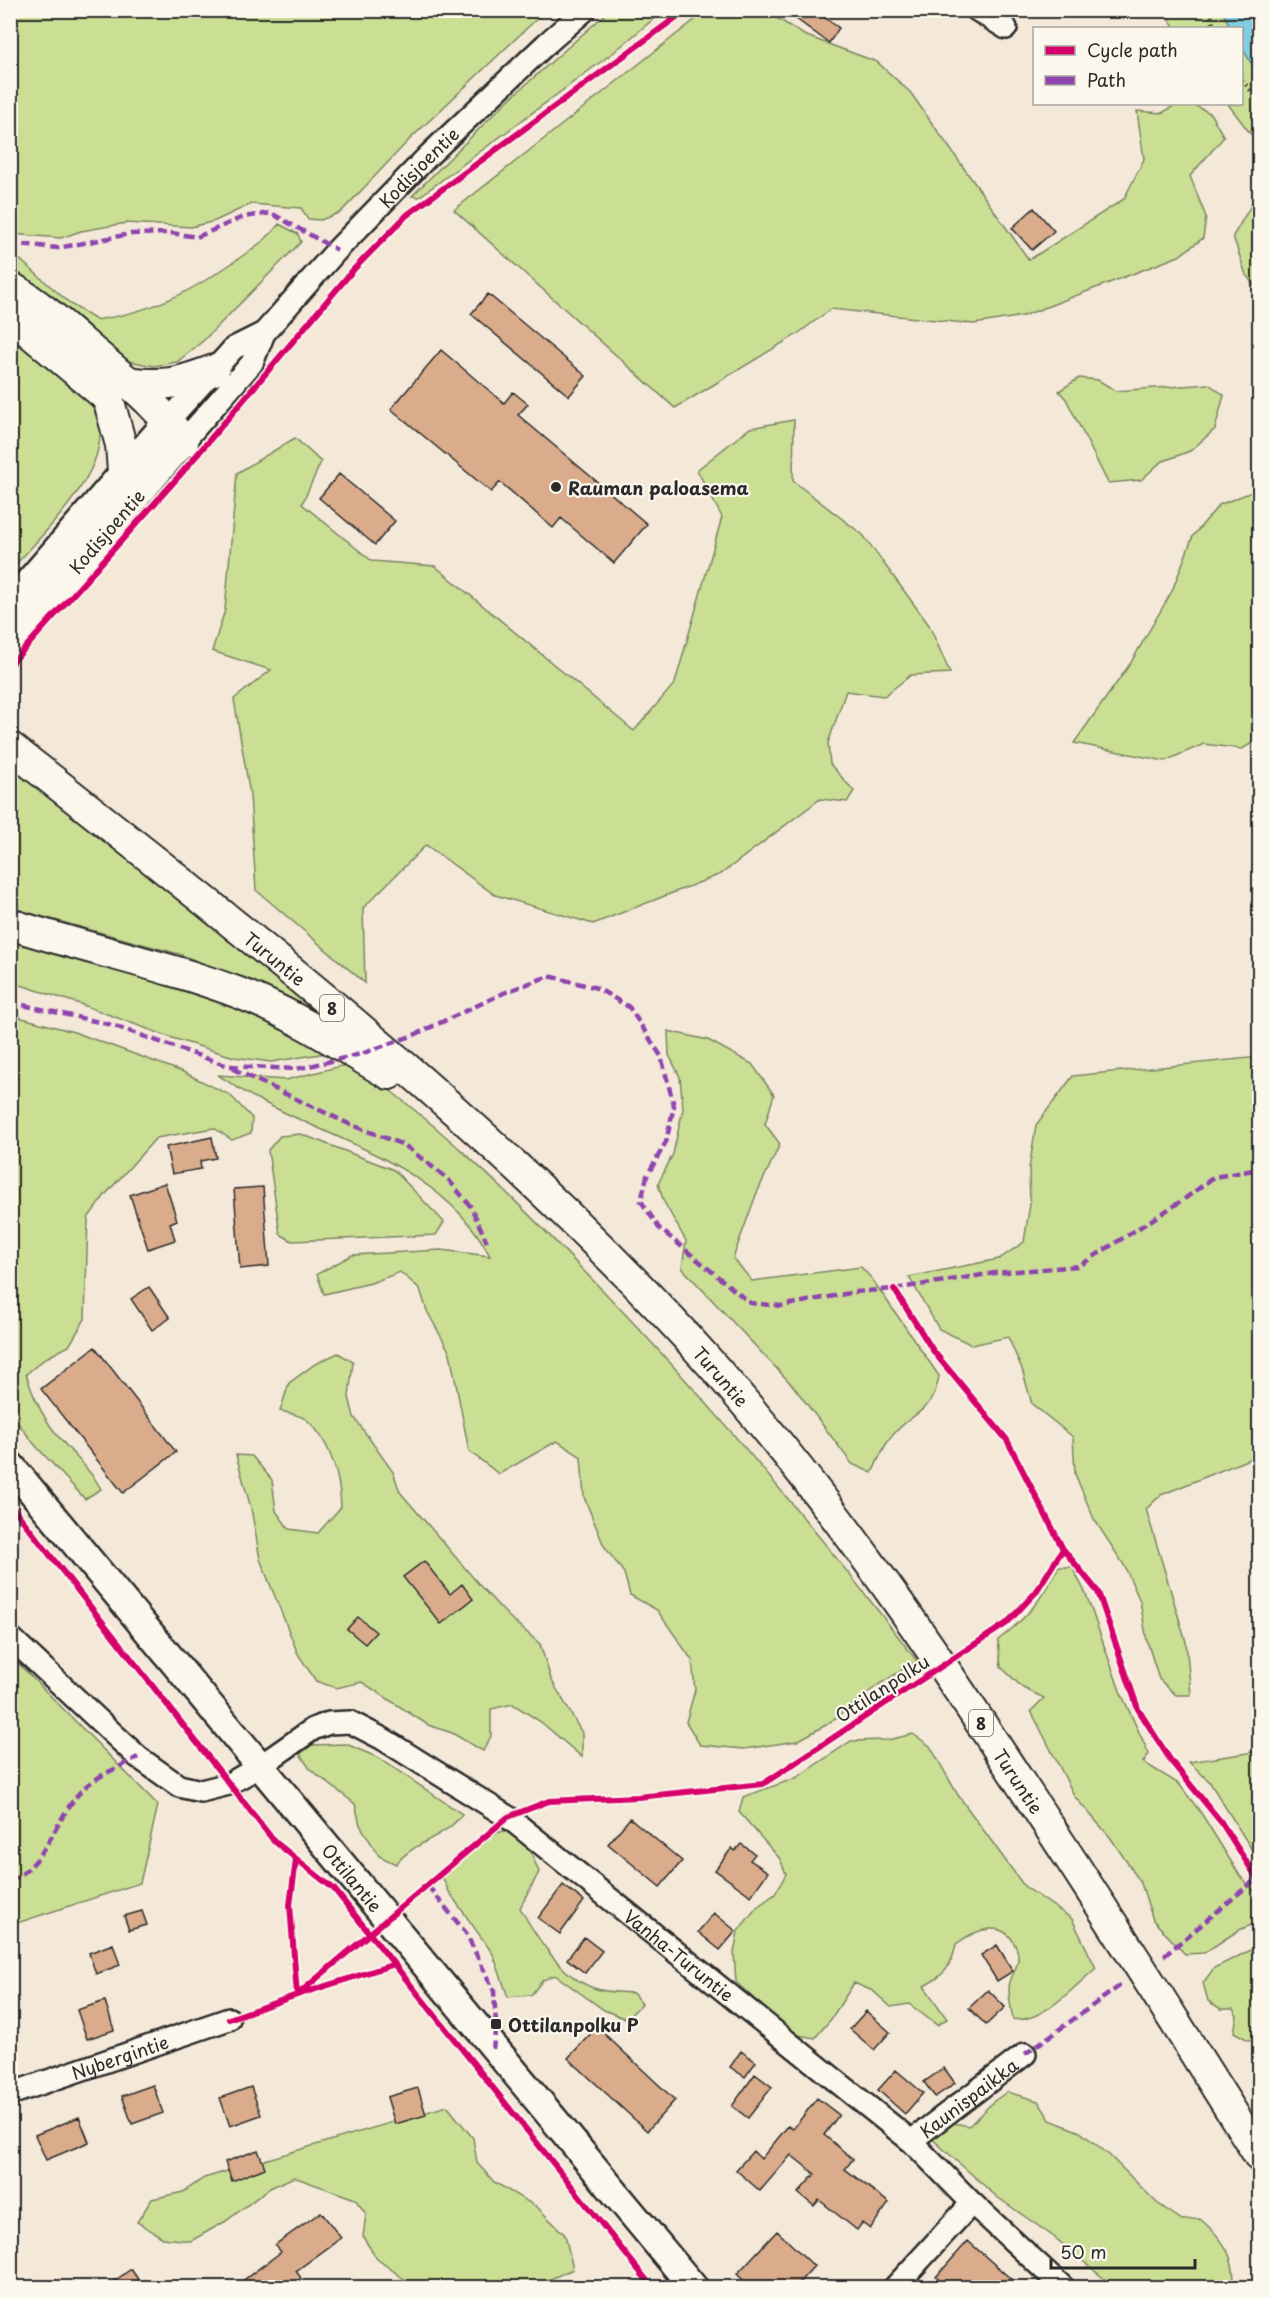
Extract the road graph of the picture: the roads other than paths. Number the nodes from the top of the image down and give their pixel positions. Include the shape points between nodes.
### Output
1 (585, 10) edge
2 (977, 10) edge
3 (1006, 28) dead end
4 (10, 287) edge
5 (10, 316) edge
6 (264, 333) junction
7 (214, 370) junction
8 (118, 390) junction
9 (170, 431) junction
10 (123, 471) junction
11 (10, 604) edge
12 (10, 642) edge
13 (10, 747) edge
14 (10, 924) edge
15 (457, 1113) junction
16 (10, 1465) edge
17 (10, 1636) edge
18 (260, 1766) junction
19 (229, 2019) dead end
20 (1025, 2054) dead end
21 (10, 2094) edge
22 (911, 2141) junction
23 (1260, 2157) edge
24 (972, 2203) junction
25 (694, 2288) edge
26 (894, 2288) edge
27 (1064, 2288) edge

1 - 6 street, Kodisjoentie via 429,155
2 - 3 street
4 - 8 highway via 52,316
5 - 8 highway
6 - 7 street, Kodisjoentie via 234,348
6 - 9 street, Kodisjoentie via 252,363
7 - 8 highway via 178,383
7 - 9 street, Kodisjoentie
8 - 9 highway
8 - 10 highway
9 - 10 main road, Kodisjoentie
9 - 12 main road, Kodisjoentie
10 - 11 main road, Kodisjoentie
13 - 15 highway, Turuntie / 8 via 208,902
14 - 15 highway via 171,969 242,994 318,1032
15 - 23 highway, Turuntie / 8 via 630,1276 807,1476 980,1720
16 - 18 main road, Ottilantie
17 - 18 street, Vanha-Turuntie via 138,1757 179,1786 201,1791 229,1784
18 - 22 street, Vanha-Turuntie via 328,1723 350,1722 383,1739 508,1817
18 - 25 main road, Ottilantie
19 - 21 street, Nybergintie
20 - 22 street, Kaunispaikka
22 - 24 street, Vanha-Turuntie
24 - 26 street
24 - 27 street, Vanha-Turuntie

